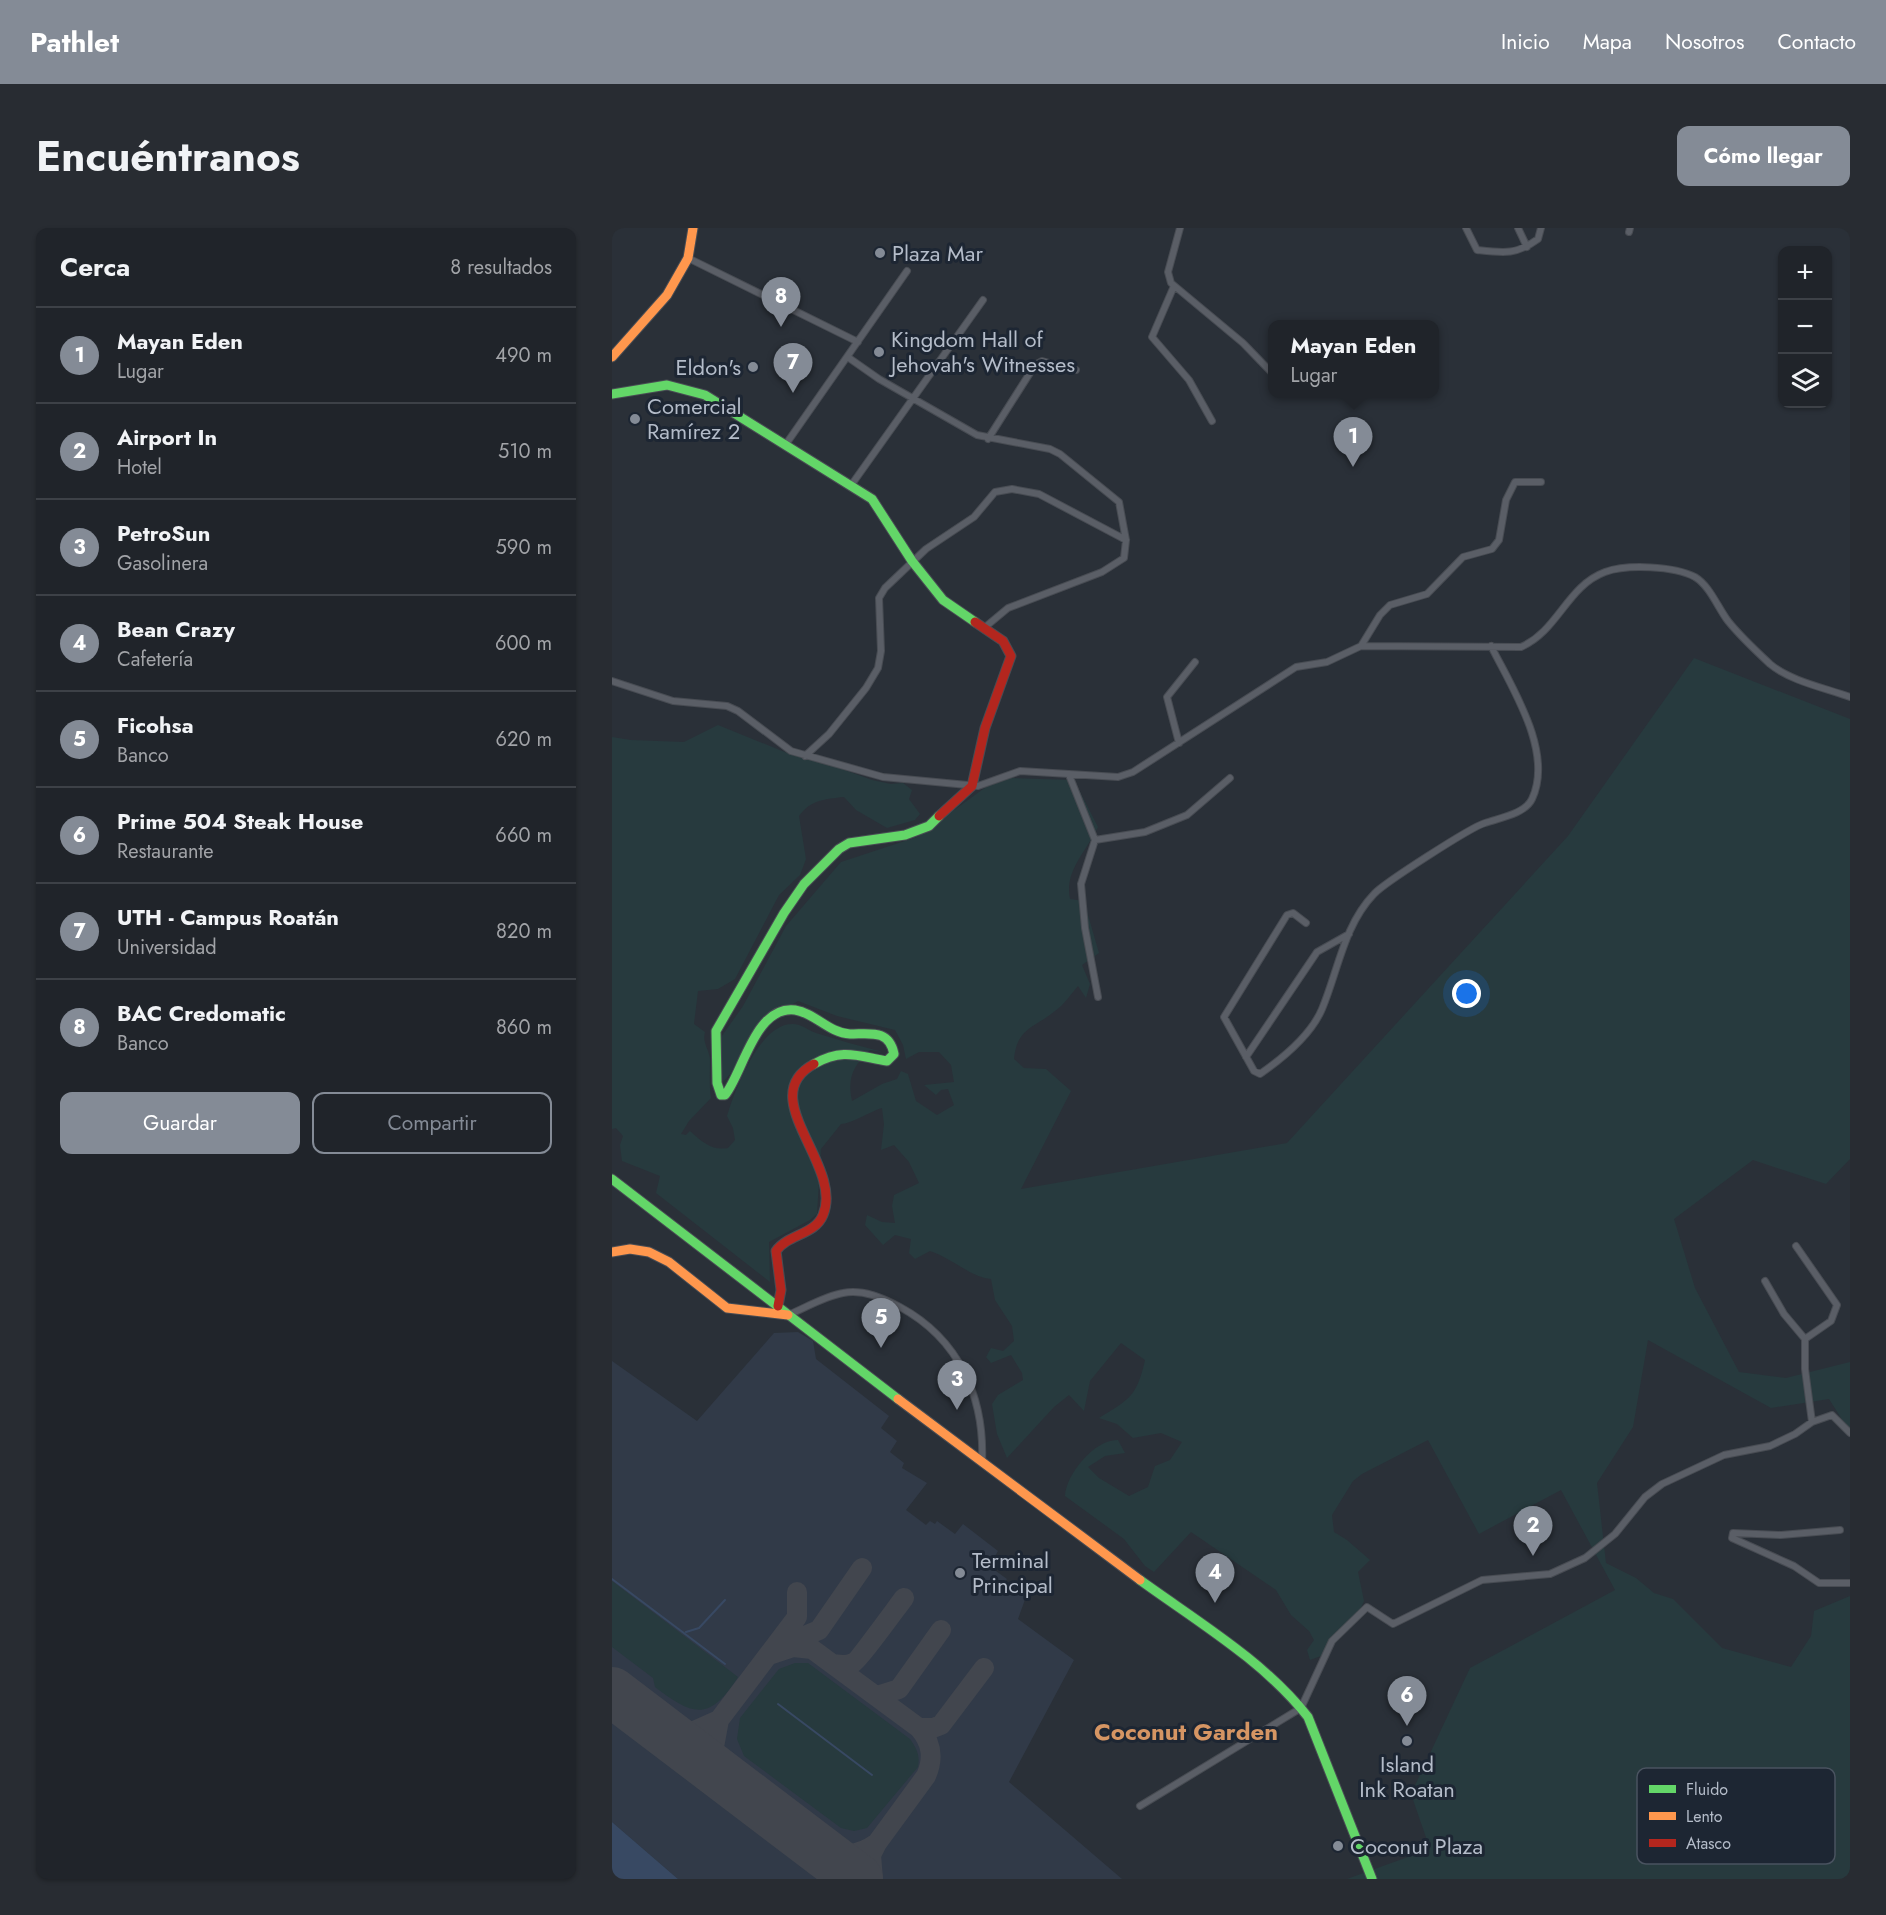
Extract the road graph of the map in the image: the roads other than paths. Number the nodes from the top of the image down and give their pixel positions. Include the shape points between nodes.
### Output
1 (693, 228) edge
2 (1180, 228) edge
3 (1466, 228) edge
4 (1518, 228) edge
5 (1541, 228) edge
6 (1527, 247) junction
7 (688, 258) junction
8 (907, 271) dead end
9 (1174, 286) junction
10 (983, 300) dead end
11 (858, 342) junction
12 (612, 357) edge
13 (849, 358) junction
14 (1268, 369) edge
15 (1076, 370) dead end
16 (612, 394) edge
17 (914, 398) junction
18 (1212, 421) dead end
19 (988, 439) junction
20 (786, 444) junction
21 (1541, 482) dead end
22 (852, 484) junction
23 (1126, 540) junction
24 (912, 561) junction
25 (984, 628) junction
26 (1361, 646) junction
27 (1491, 646) junction
28 (1195, 662) dead end
29 (612, 681) edge
30 (1850, 697) edge
31 (1179, 743) junction
32 (806, 756) junction
33 (1069, 775) junction
34 (1230, 777) dead end
35 (972, 786) junction
36 (1095, 840) junction
37 (1306, 923) dead end
38 (1349, 934) junction
39 (1098, 997) dead end
40 (1246, 1057) junction
41 (612, 1179) edge
42 (1796, 1246) dead end
43 (612, 1252) edge
44 (1765, 1281) dead end
45 (778, 1306) junction
46 (788, 1315) junction
47 (1805, 1339) junction
48 (1812, 1422) junction
49 (1850, 1433) edge
50 (982, 1463) junction
51 (1840, 1530) dead end
52 (1850, 1583) edge
53 (1301, 1708) junction
54 (1140, 1806) dead end
55 (1372, 1879) edge

1 - 7 street
2 - 9 street via 1168,272
3 - 6 street via 1478,250 1503,253
4 - 6 street
5 - 6 street via 1538,239
7 - 11 street
7 - 12 street via 667,295
8 - 11 street
9 - 14 street
9 - 18 street via 1152,337 1189,380
10 - 17 street
11 - 13 street
13 - 17 street
13 - 20 street
15 - 19 street via 1042,362 1035,365
16 - 20 street via 659,384 686,386
17 - 19 street
17 - 22 street
19 - 23 street via 1060,454 1119,502
20 - 22 street
21 - 26 street via 1515,482 1506,500 1499,540 1492,549 1463,557 1427,594 1390,605
22 - 24 street via 876,504
23 - 24 street via 1039,494 1003,490 995,492 974,517
23 - 25 street via 1124,558 1102,572 1008,608
24 - 25 street via 943,600
24 - 32 street via 879,598 878,668 829,734
25 - 35 street via 1003,641 1011,656 985,728
26 - 27 street
26 - 31 street via 1327,662 1286,672
27 - 30 street via 1521,647 1531,643 1543,634 1584,582 1594,577 1628,568 1672,571 1696,578 1730,623 1771,665
27 - 38 street via 1530,725 1537,749 1532,801 1522,810 1480,824 1374,893
28 - 31 street via 1167,697
29 - 32 street via 673,701 727,706 791,751
31 - 33 street via 1118,777
32 - 35 street via 883,777
33 - 35 street via 1020,771
33 - 36 street
34 - 36 street via 1187,815 1145,832
35 - 45 street via 929,826 905,836 849,843 832,856 804,884 784,913 716,1030 717,1083 721,1095 730,1089 758,1034 780,1013 804,1012 844,1034 882,1035 889,1038 893,1047 894,1054 887,1061 850,1053 809,1065 790,1088 792,1106 816,1158 826,1207 816,1226 784,1241 776,1251 781,1290
36 - 39 street via 1082,884 1085,928
37 - 40 street via 1293,913 1287,915 1224,1017
38 - 40 street via 1317,952
38 - 40 street via 1322,1011 1310,1030 1260,1074
41 - 45 street
42 - 47 street via 1837,1305 1832,1321
43 - 46 street via 649,1252 669,1262 727,1308
44 - 47 street via 1784,1314
45 - 46 street
46 - 50 street
46 - 50 street via 844,1293 865,1293 918,1317 945,1342 967,1373 983,1438
47 - 48 street
48 - 49 street via 1832,1415
48 - 53 street via 1770,1446 1724,1455 1662,1484 1645,1497 1608,1540 1585,1558 1550,1574 1482,1580 1394,1624 1367,1606 1332,1641
50 - 53 street via 1255,1664
51 - 52 street via 1781,1535 1733,1533 1732,1538 1794,1566 1819,1583
53 - 54 street
53 - 55 street via 1325,1755

